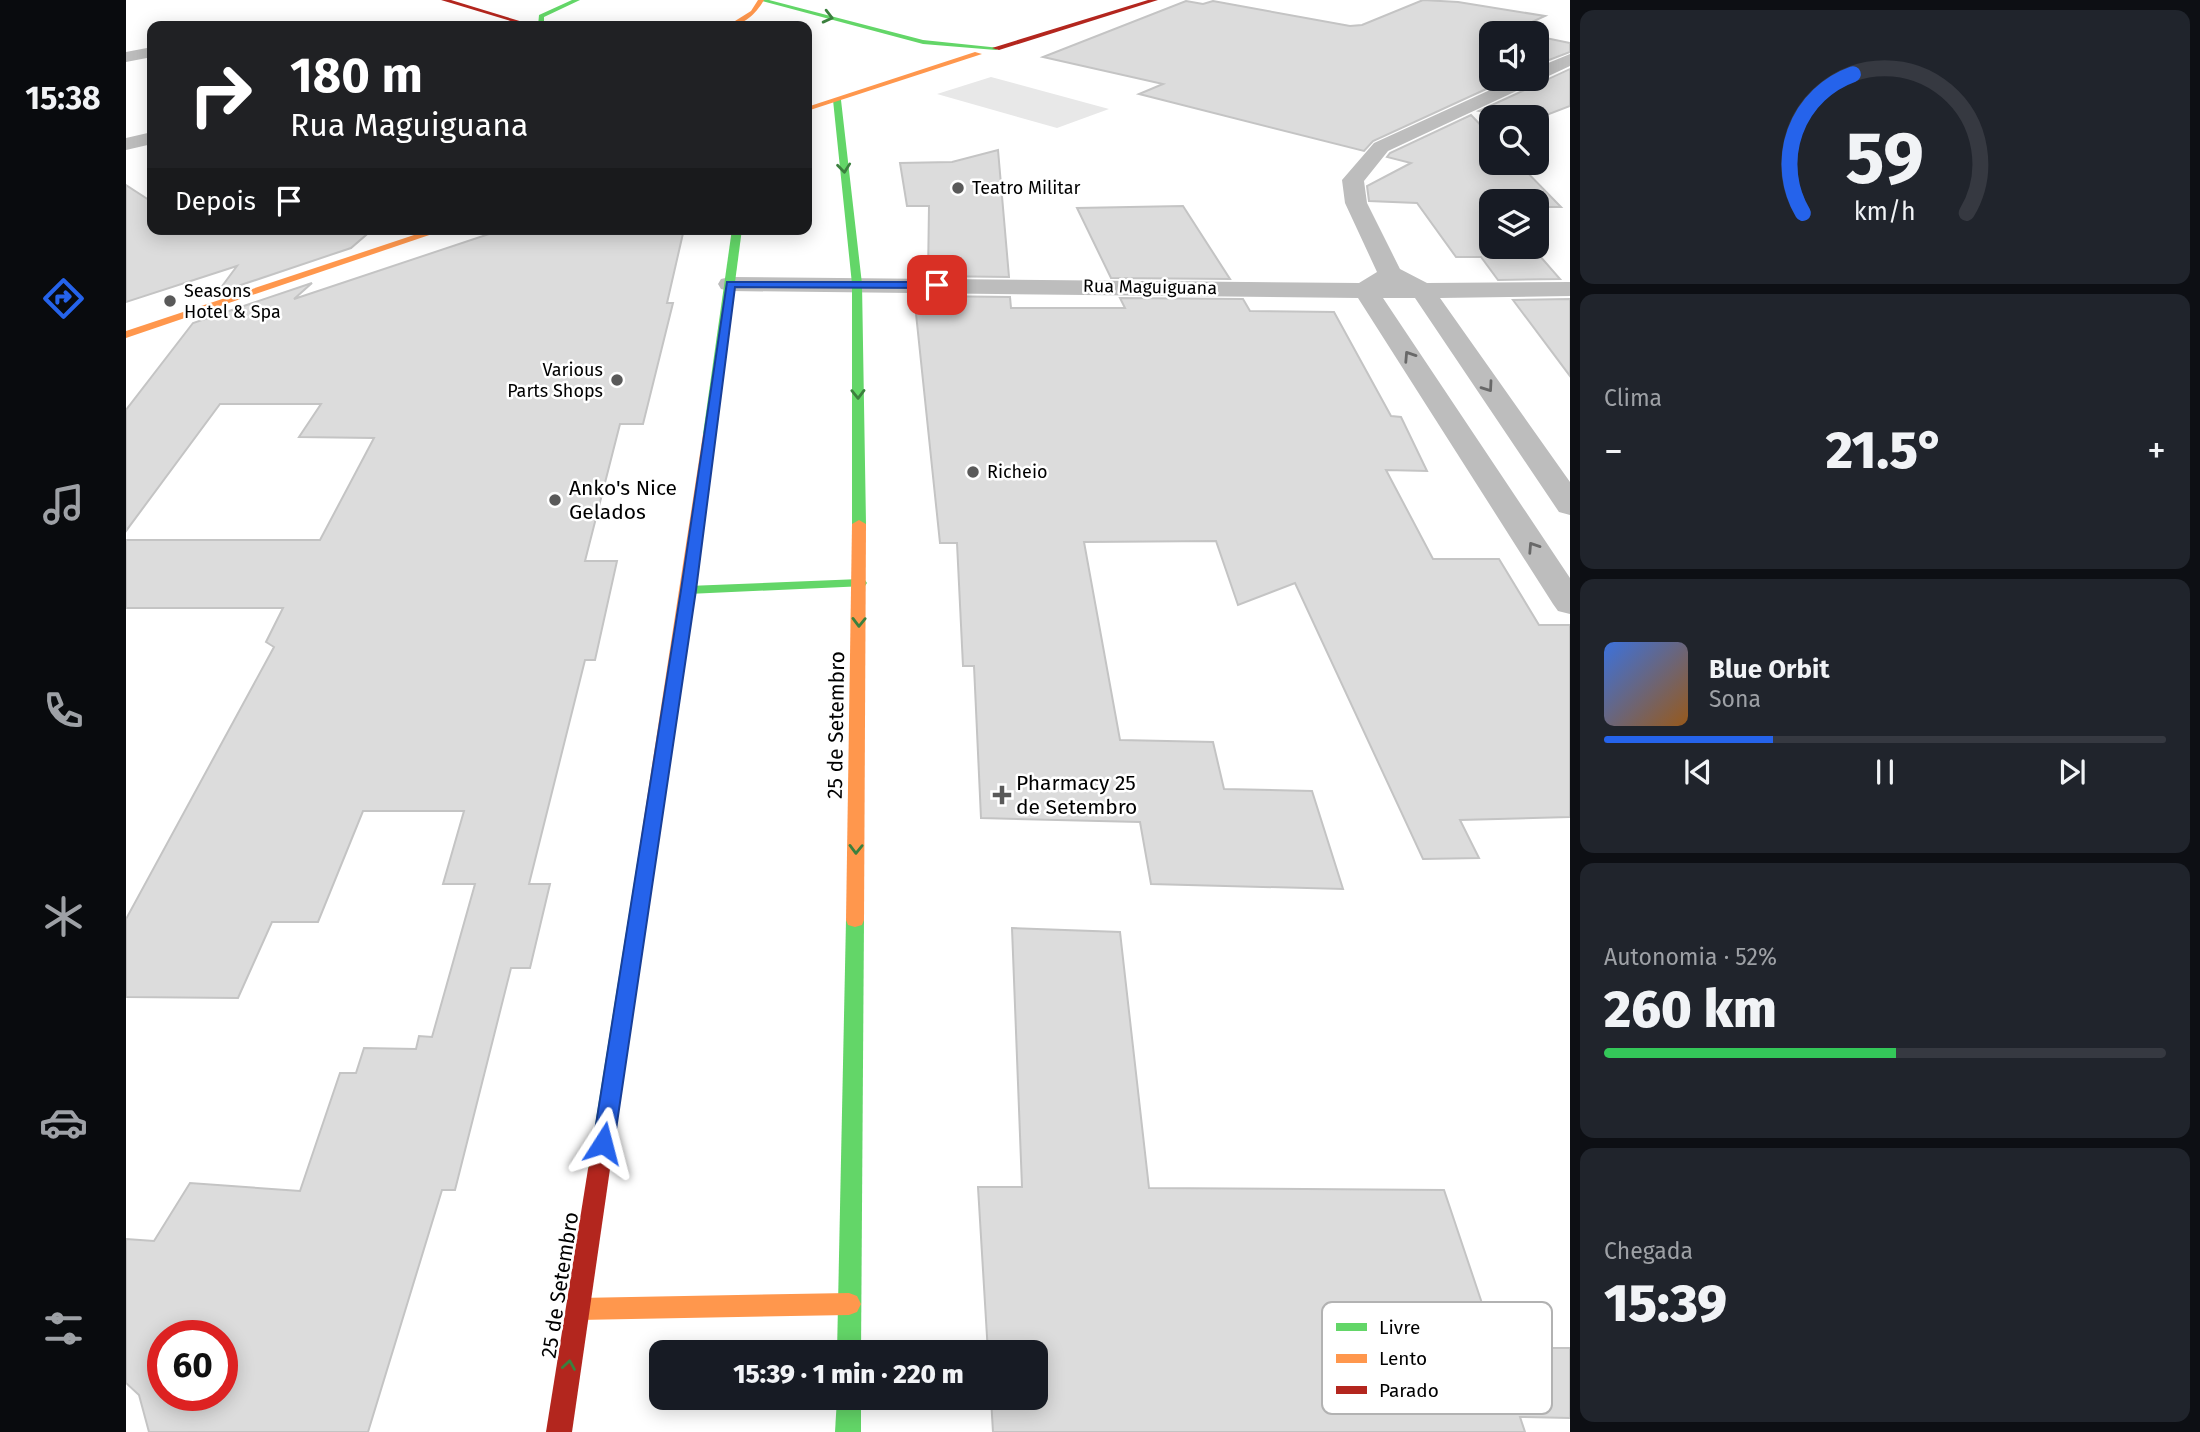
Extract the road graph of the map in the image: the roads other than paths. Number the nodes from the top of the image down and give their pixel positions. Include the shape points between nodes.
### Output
1 (444, 0) edge
2 (577, 0) edge
3 (761, 0) edge
4 (1155, 0) edge
5 (516, 21) edge
6 (541, 21) edge
7 (739, 21) edge
8 (923, 41) junction
9 (996, 48) junction
10 (147, 53) edge
11 (126, 57) edge
12 (1570, 59) edge
13 (939, 66) junction
14 (1549, 69) edge
15 (1502, 91) edge
16 (837, 100) junction
17 (812, 101) edge
18 (812, 108) edge
19 (147, 139) edge
20 (126, 144) edge
21 (424, 235) edge
22 (736, 235) edge
23 (1390, 273) junction
24 (730, 284) junction
25 (857, 284) junction
26 (1570, 289) edge
27 (1365, 290) junction
28 (1422, 290) junction
29 (126, 335) edge
30 (1570, 506) edge
31 (860, 583) junction
32 (688, 590) junction
33 (1570, 604) edge
34 (849, 1304) junction
35 (578, 1309) junction
36 (849, 1340) edge
37 (849, 1410) edge
38 (559, 1432) edge
39 (848, 1432) edge

1 - 5 main road
2 - 6 main road via 541,16
3 - 7 main road via 754,12
3 -> 8 main road
4 - 9 main road
8 - 9 main road
8 - 13 main road
9 - 13 main road
10 - 11 street
12 - 14 street
13 - 16 main road
15 - 23 street via 1381,147 1353,180 1356,204
16 - 17 main road
16 - 18 main road
16 -> 25 main road, 25 de Setembro
19 - 20 street
21 - 29 main road
22 - 24 main road, 25 de Setembro
23 - 27 street
23 - 28 street
24 - 25 street, Rua Maguiguana
24 - 32 main road, 25 de Setembro
25 - 27 street, Rua Maguiguana
25 -> 31 main road, 25 de Setembro
26 - 28 street, Rua Maguiguana
27 - 28 street, Rua Maguiguana
33 -> 27 street
28 -> 30 street
31 - 32 main road
31 -> 34 main road, 25 de Setembro
32 - 35 main road, 25 de Setembro
34 - 35 main road
34 - 36 main road, 25 de Setembro
38 -> 35 main road, 25 de Setembro
37 - 39 main road

